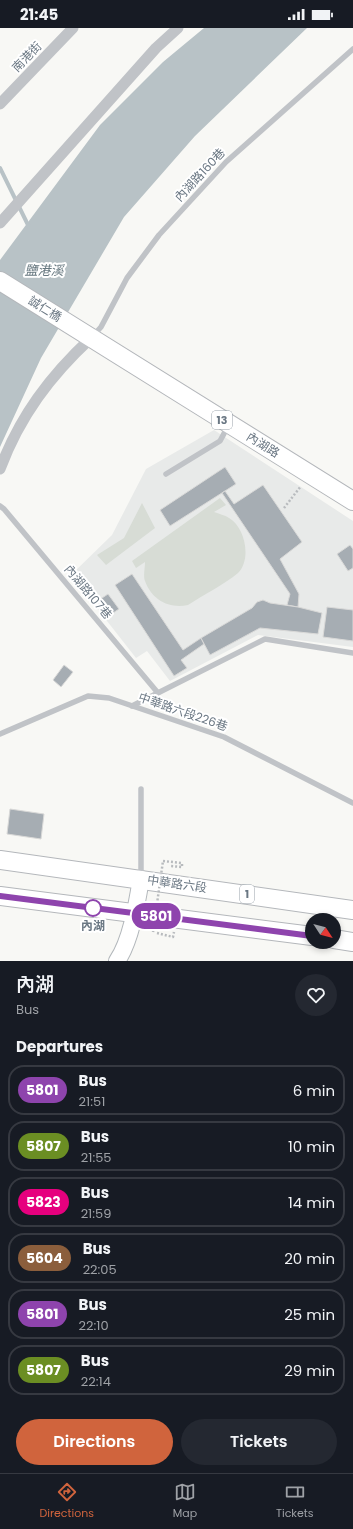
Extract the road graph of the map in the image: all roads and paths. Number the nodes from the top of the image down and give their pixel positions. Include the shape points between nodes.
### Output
1 (73, 28) edge
2 (178, 28) edge
3 (353, 49) edge
4 (0, 104) edge
5 (2, 220) edge
6 (0, 281) edge
7 (91, 338) junction
8 (229, 424) junction
9 (0, 469) edge
10 (166, 474) dead end
11 (309, 474) junction
12 (353, 501) edge
13 (0, 506) edge
14 (284, 508) dead end
15 (353, 653) edge
16 (158, 693) junction
17 (132, 706) junction
18 (0, 734) edge
19 (141, 789) dead end
20 (353, 803) edge
21 (0, 860) edge
22 (170, 866) dead end
23 (142, 879) junction
24 (0, 896) edge
25 (353, 910) edge
26 (135, 913) junction
27 (152, 932) dead end
28 (305, 935) edge
29 (341, 940) edge
30 (353, 942) edge
31 (121, 959) edge

1 - 4 street, 南港街
2 - 5 street via 156,48
3 - 7 lane, 內湖路160巷 via 226,162 159,235 127,278 101,327
6 - 7 main road, 誠仁橋 / 13
7 - 8 main road, 內湖路 / 13
7 - 9 street via 66,362 31,405
8 - 10 lane via 220,441
8 - 11 main road, 內湖路 / 13
11 - 12 main road, 內湖路 / 13
11 - 14 path
13 - 16 lane, 內湖路107巷
15 - 16 lane via 265,639
16 - 17 lane
17 - 18 lane, 中華路六段226巷 via 109,698 88,696
17 - 20 lane, 中華路六段226巷 via 224,737
19 - 23 lane
21 - 23 main road, 中華路六段 / 1
22 - 27 path, bridge via 182,867 182,863 163,861
23 - 25 main road, 中華路六段 / 1
23 - 26 main road
24 - 26 main road
26 - 28 main road
26 - 31 main road
29 - 30 main road

